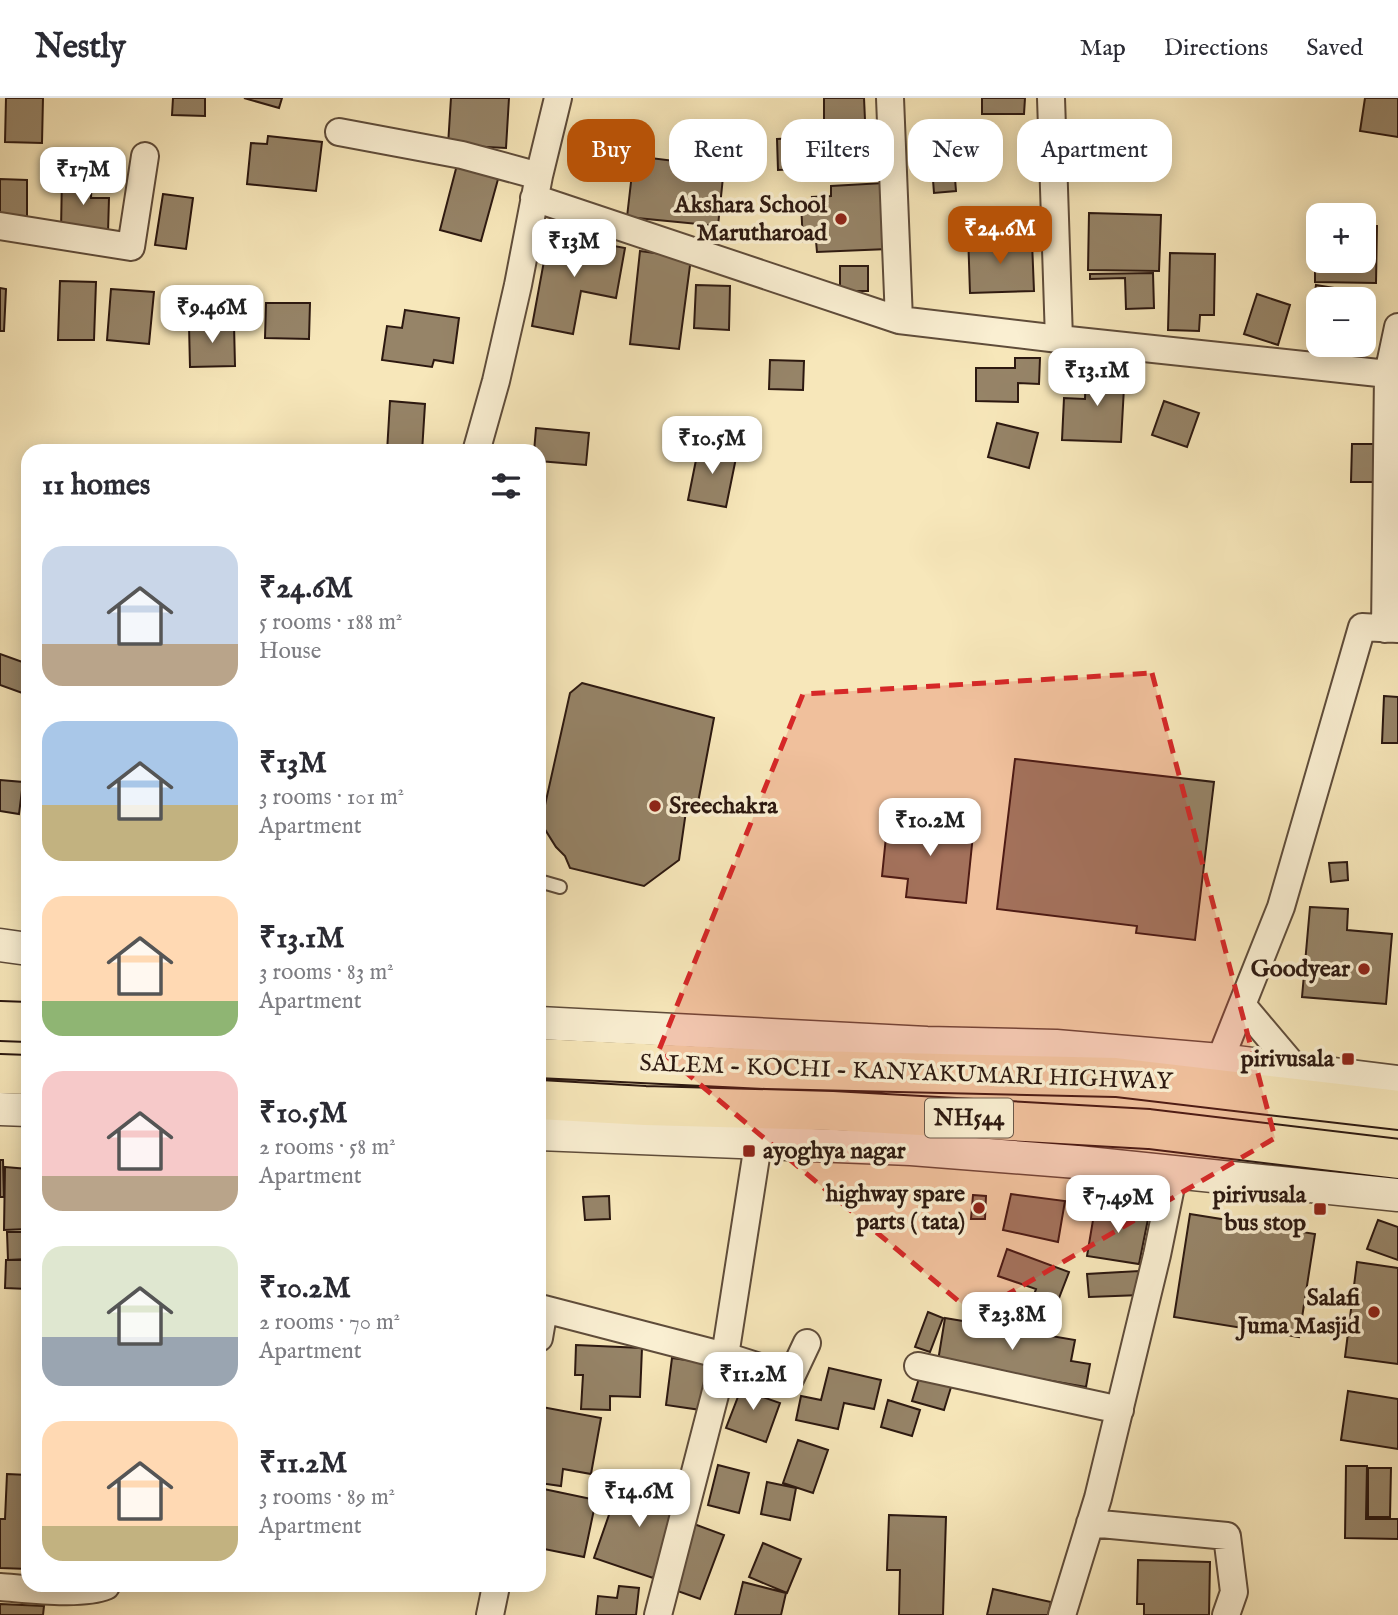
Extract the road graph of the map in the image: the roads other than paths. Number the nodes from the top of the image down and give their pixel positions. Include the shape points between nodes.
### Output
1 (558, 98) edge
2 (890, 98) edge
3 (1051, 98) edge
4 (339, 132) dead end
5 (145, 156) dead end
6 (537, 187) junction
7 (0, 226) edge
8 (899, 320) junction
9 (1398, 327) edge
10 (1059, 340) junction
11 (1388, 374) junction
12 (478, 444) edge
13 (1392, 629) edge
14 (546, 883) edge
15 (560, 887) dead end
16 (0, 945) edge
17 (21, 948) edge
18 (1242, 1005) junction
19 (0, 1021) edge
20 (21, 1022) edge
21 (546, 1023) edge
22 (546, 1058) edge
23 (1220, 1060) junction
24 (1296, 1069) junction
25 (0, 1074) edge
26 (21, 1075) edge
27 (1398, 1082) edge
28 (546, 1100) edge
29 (0, 1109) edge
30 (21, 1110) edge
31 (1398, 1110) edge
32 (546, 1134) edge
33 (758, 1144) junction
34 (1398, 1159) edge
35 (1174, 1172) junction
36 (1398, 1195) edge
37 (546, 1310) edge
38 (807, 1343) dead end
39 (726, 1356) junction
40 (918, 1366) dead end
41 (1120, 1410) junction
42 (1090, 1523) junction
43 (0, 1587) edge
44 (21, 1588) edge
45 (495, 1592) edge
46 (490, 1615) edge
47 (658, 1615) edge
48 (1062, 1615) edge
49 (1226, 1615) edge

1 - 6 street
2 - 8 street
3 - 10 street
4 - 6 street via 462,155
5 - 7 street via 131,247
6 - 8 street
6 - 12 street via 499,369
8 - 10 street
9 - 11 street
10 - 11 street
11 - 13 street
13 - 18 street via 1362,627 1281,907
14 - 15 lane
16 - 17 street
18 - 23 street
18 - 24 street
19 - 20 highway
21 - 23 street via 1056,1046
22 - 31 highway, SALEM - KOCHI - KANYAKUMARI HIGHWAY / NH544 via 1115,1077
23 - 24 street
24 - 27 street
25 - 26 highway
28 - 34 highway, SALEM - KOCHI - KANYAKUMARI HIGHWAY / NH544 via 1149,1129
29 - 30 street
32 - 33 street
33 - 35 street via 911,1149
33 - 39 street
35 - 36 street
35 - 41 street
37 - 39 street
38 - 39 street via 791,1377
39 - 47 street
40 - 41 street
41 - 42 street
42 - 48 street
42 - 49 street via 1227,1536 1234,1592
43 - 44 street
45 - 46 street

